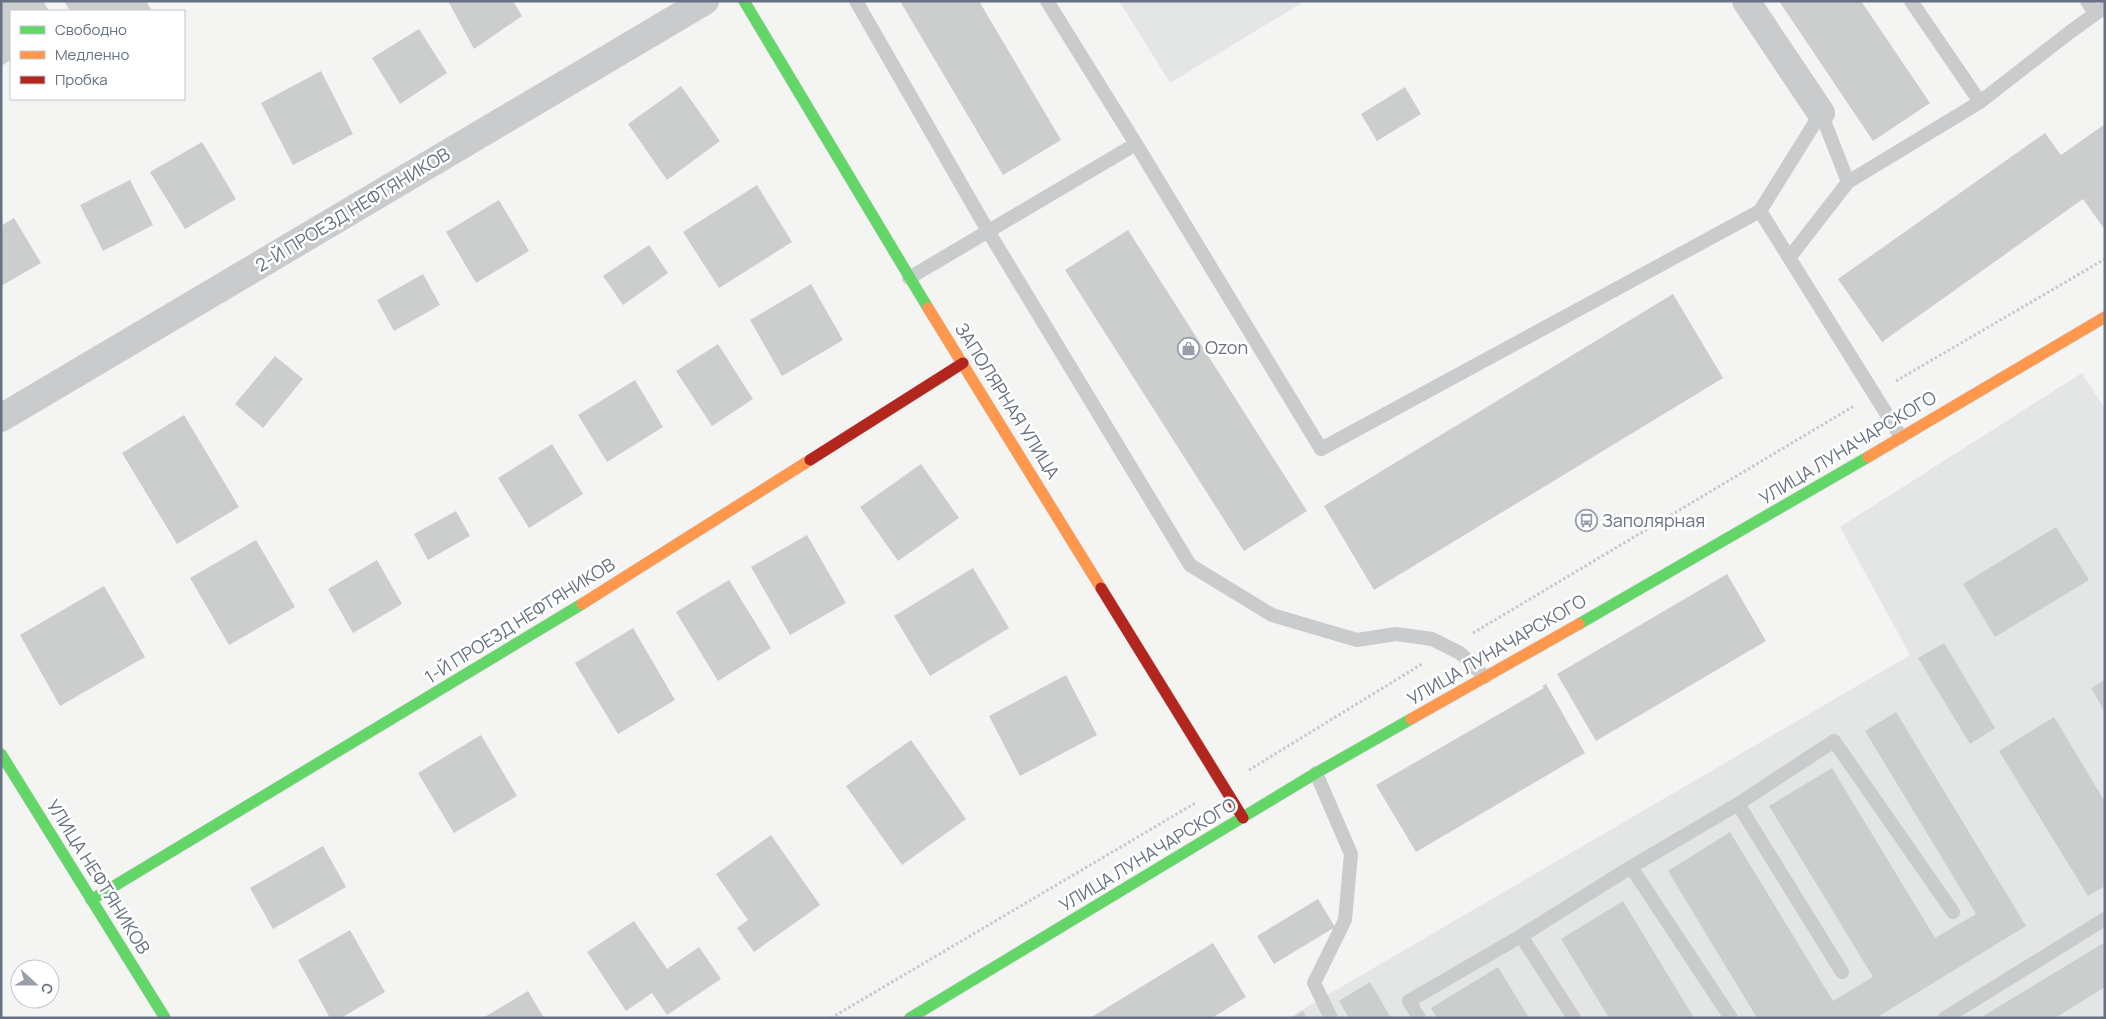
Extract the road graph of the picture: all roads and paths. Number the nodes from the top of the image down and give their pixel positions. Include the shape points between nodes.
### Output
1 (705, 1) edge
2 (744, 1) edge
3 (856, 1) edge
4 (1047, 1) edge
5 (1746, 1) edge
6 (1911, 1) edge
7 (2087, 1) edge
8 (2100, 10) edge
9 (1980, 102) junction
10 (1821, 113) junction
11 (1136, 144) junction
12 (1848, 182) junction
13 (1760, 211) junction
14 (988, 231) junction
15 (1789, 258) junction
16 (909, 278) junction
17 (2105, 317) edge
18 (963, 363) junction
19 (1, 418) edge
20 (1901, 437) junction
21 (1485, 677) junction
22 (1, 754) edge
23 (1316, 773) junction
24 (1738, 804) junction
25 (1243, 818) junction
26 (1631, 867) junction
27 (91, 900) junction
28 (1953, 912) dead end
29 (2105, 919) edge
30 (1521, 936) junction
31 (1842, 972) dead end
32 (165, 1018) edge
33 (910, 1018) edge
34 (1332, 1018) edge
35 (1419, 1018) edge
36 (1574, 1018) edge
37 (1731, 1018) edge
38 (1945, 1018) edge

1 - 19 street, 2-Й ПРОЕЗД НЕФТЯНИКОВ
2 - 16 street, ЗАПОЛЯРНАЯ УЛИЦА
3 - 14 lane
4 - 11 lane
5 - 10 street
6 - 9 lane
7 - 8 lane
8 - 9 lane
9 - 12 lane
10 - 12 lane
10 - 13 lane
11 - 13 lane via 1321,449
11 - 14 lane
12 - 15 lane
13 - 15 lane
14 - 16 lane
14 - 21 lane via 1190,565 1272,615 1357,640 1396,634 1432,639 1460,653
15 - 20 lane
16 - 18 street, ЗАПОЛЯРНАЯ УЛИЦА
17 - 20 street, УЛИЦА ЛУНАЧАРСКОГО
18 - 25 street, ЗАПОЛЯРНАЯ УЛИЦА
18 - 27 street, 1-Й ПРОЕЗД НЕФТЯНИКОВ via 539,631
20 - 21 street, УЛИЦА ЛУНАЧАРСКОГО
21 - 23 street, УЛИЦА ЛУНАЧАРСКОГО
22 - 27 street, УЛИЦА НЕФТЯНИКОВ
23 - 25 street, УЛИЦА ЛУНАЧАРСКОГО
23 - 34 lane via 1351,854 1346,920 1314,983
24 - 26 lane
24 - 28 lane via 1834,741
24 - 31 lane
25 - 33 street, УЛИЦА ЛУНАЧАРСКОГО
26 - 30 lane
26 - 37 lane
27 - 32 street, УЛИЦА НЕФТЯНИКОВ
29 - 38 lane
30 - 35 lane via 1409,1001
30 - 36 lane

